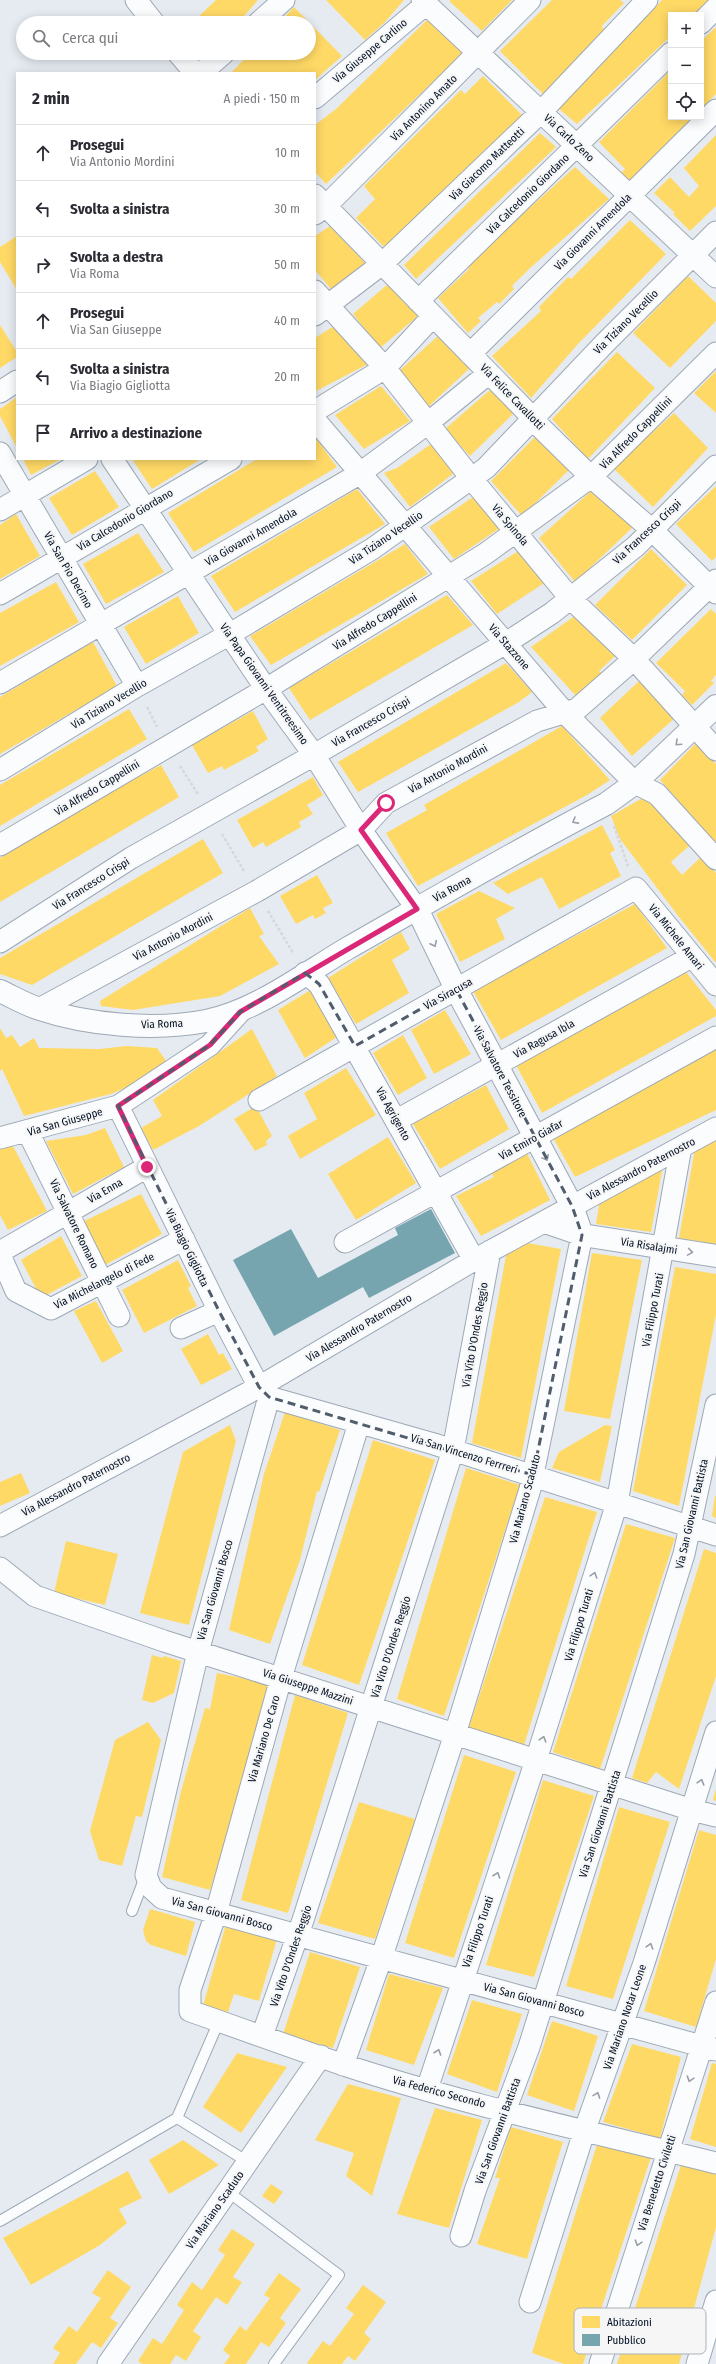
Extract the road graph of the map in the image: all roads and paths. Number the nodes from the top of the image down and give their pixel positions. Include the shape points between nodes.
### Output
1 (136, 0) edge
2 (284, 0) edge
3 (530, 0) edge
4 (647, 0) edge
5 (424, 2) edge
6 (716, 8) edge
7 (149, 16) edge
8 (266, 16) edge
9 (704, 20) edge
10 (479, 54) junction
11 (668, 56) edge
12 (184, 60) edge
13 (216, 60) edge
14 (194, 72) edge
15 (202, 72) edge
16 (316, 97) edge
17 (716, 110) edge
18 (541, 112) junction
19 (578, 146) junction
20 (630, 195) junction
21 (318, 205) edge
22 (716, 232) edge
23 (693, 255) junction
24 (382, 264) junction
25 (716, 277) edge
26 (418, 301) junction
27 (319, 304) edge
28 (433, 316) junction
29 (716, 353) edge
30 (470, 354) junction
31 (385, 368) junction
32 (489, 373) junction
33 (16, 383) edge
34 (0, 392) edge
35 (316, 410) edge
36 (532, 419) junction
37 (316, 421) edge
38 (428, 423) junction
39 (0, 453) edge
40 (85, 460) edge
41 (113, 460) edge
42 (229, 460) edge
43 (716, 466) edge
44 (359, 474) junction
45 (591, 477) junction
46 (471, 478) junction
47 (25, 496) junction
48 (145, 508) junction
49 (0, 510) edge
50 (404, 526) junction
51 (652, 530) junction
52 (517, 532) junction
53 (61, 558) junction
54 (189, 574) junction
55 (449, 576) junction
56 (714, 586) edge
57 (0, 594) edge
58 (570, 598) junction
59 (101, 625) junction
60 (230, 634) junction
61 (506, 643) junction
62 (634, 659) junction
63 (0, 683) edge
64 (137, 686) junction
65 (266, 689) junction
66 (716, 706) edge
67 (565, 713) junction
68 (695, 727) junction
69 (716, 750) edge
70 (314, 755) junction
71 (0, 770) edge
72 (635, 783) junction
73 (606, 804) junction
74 (361, 830) junction
75 (0, 846) edge
76 (716, 859) edge
77 (636, 888) junction
78 (417, 909) junction
79 (0, 942) edge
80 (691, 956) junction
81 (305, 973) junction
82 (716, 985) edge
83 (456, 989) junction
84 (0, 991) edge
85 (39, 1009) junction
86 (240, 1012) junction
87 (716, 1037) edge
88 (355, 1046) junction
89 (497, 1066) junction
90 (259, 1100) dead end
91 (118, 1106) junction
92 (397, 1120) junction
93 (716, 1128) edge
94 (28, 1132) junction
95 (535, 1137) junction
96 (0, 1138) edge
97 (681, 1147) junction
98 (147, 1167) junction
99 (435, 1192) junction
100 (572, 1206) junction
101 (68, 1212) junction
102 (544, 1222) junction
103 (582, 1235) junction
104 (184, 1239) junction
105 (345, 1242) dead end
106 (664, 1248) junction
107 (0, 1253) edge
108 (482, 1255) junction
109 (716, 1256) edge
110 (103, 1283) junction
111 (218, 1311) junction
112 (119, 1316) dead end
113 (181, 1328) dead end
114 (264, 1392) junction
115 (716, 1405) edge
116 (359, 1423) junction
117 (453, 1450) junction
118 (533, 1476) junction
119 (617, 1503) junction
120 (0, 1526) edge
121 (691, 1527) junction
122 (716, 1535) edge
123 (0, 1568) edge
124 (198, 1652) junction
125 (281, 1678) junction
126 (372, 1708) junction
127 (716, 1732) edge
128 (455, 1734) junction
129 (536, 1760) junction
130 (612, 1785) junction
131 (692, 1810) junction
132 (716, 1816) edge
133 (146, 1875) junction
134 (132, 1911) dead end
135 (216, 1913) junction
136 (298, 1936) junction
137 (381, 1959) junction
138 (462, 1981) junction
139 (716, 2002) edge
140 (543, 2003) junction
141 (190, 2011) joint
142 (219, 2021) junction
143 (623, 2024) junction
144 (262, 2036) junction
145 (708, 2048) edge
146 (321, 2056) junction
147 (343, 2064) junction
148 (427, 2089) junction
149 (506, 2110) junction
150 (177, 2118) junction
151 (584, 2132) junction
152 (668, 2150) junction
153 (248, 2162) junction
154 (716, 2163) edge
155 (228, 2191) junction
156 (0, 2221) edge
157 (461, 2236) dead end
158 (716, 2301) edge
159 (530, 2302) dead end
160 (618, 2308) edge
161 (706, 2334) edge
162 (603, 2354) edge
163 (700, 2354) edge
164 (108, 2364) edge
165 (274, 2364) edge
166 (600, 2364) edge
167 (697, 2364) edge

1 - 7 street
2 - 8 street
3 - 10 street, Via Antonino Amato
4 - 18 street, Via Giacomo Matteotti
5 - 10 street, Via Carlo Zeno
5 - 16 street, Via Giuseppe Carlino
6 - 9 street
10 - 18 street, Via Carlo Zeno
10 - 21 street, Via Antonino Amato
11 - 19 street, Via Calcedonio Giordano
12 - 14 street
13 - 15 street
17 - 20 street, Via Giovanni Amendola
18 - 19 street, Via Carlo Zeno
18 - 24 street, Via Giacomo Matteotti
19 - 20 street, Via Carlo Zeno
19 - 26 street, Via Calcedonio Giordano
20 - 23 street, Via Carlo Zeno
20 - 30 street, Via Giovanni Amendola
21 - 24 street, Via Felice Cavallotti
22 - 23 street, Via Tiziano Vecellio
23 - 25 street, Via Carlo Zeno
23 - 36 street, Via Tiziano Vecellio
24 - 26 street, Via Felice Cavallotti
24 - 27 street, Via Giacomo Matteotti
26 - 28 street, Via Felice Cavallotti
27 - 31 street, Via Spinola
28 - 30 street, Via Felice Cavallotti
28 - 31 street
29 - 45 street, Via Alfredo Cappellini
30 - 32 street, Via Felice Cavallotti
31 - 35 street
31 - 38 street, Via Spinola
32 - 36 street, Via Felice Cavallotti
32 - 38 street, Via Giovanni Amendola
33 - 34 street
36 - 45 street, Via Felice Cavallotti
36 - 46 street, Via Tiziano Vecellio via 486,468
37 - 44 street, Via Stazzone
38 - 44 street, Via Giovanni Amendola
38 - 46 street, Via Spinola
39 - 47 street, Via San Pio Decimo
40 - 47 street
41 - 48 street, Via Papa Giovanni Ventitreesimo
42 - 48 street, Via Calcedonio Giordano
43 - 51 street, Via Francesco Crispi
44 - 50 street, Via Stazzone
44 - 54 street, Via Giovanni Amendola
45 - 51 street, Via Felice Cavallotti
45 - 52 street, Via Alfredo Cappellini
46 - 50 street, Via Tiziano Vecellio
46 - 52 street, Via Spinola
47 - 49 street
47 - 53 street, Via San Pio Decimo
48 - 53 street, Via Calcedonio Giordano
48 - 54 street, Via Papa Giovanni Ventitreesimo
50 - 55 street, Via Stazzone
50 - 60 street, Via Tiziano Vecellio via 372,550
51 - 56 street, Via Felice Cavallotti
51 - 58 street, Via Francesco Crispi via 636,546
52 - 55 street, Via Alfredo Cappellini
52 - 58 street, Via Spinola
53 - 57 street, Via Calcedonio Giordano
53 - 59 street, Via San Pio Decimo
54 - 59 street, Via Giovanni Amendola
54 - 60 street, Via Papa Giovanni Ventitreesimo
55 - 61 street, Via Stazzone
55 - 65 street, Via Alfredo Cappellini
56 - 62 street, Via Antonio Mordini
58 - 61 street, Via Francesco Crispi
58 - 62 street, Via Spinola
59 - 63 street, Via Giovanni Amendola
59 - 64 street, Via San Pio Decimo
60 - 64 street, Via Tiziano Vecellio
60 - 65 street, Via Papa Giovanni Ventitreesimo
61 - 67 street, Via Stazzone
61 - 70 street, Via Francesco Crispi
62 - 67 street, Via Antonio Mordini via 577,708
62 - 68 street, Via Spinola
64 - 71 street, Via Tiziano Vecellio
65 - 70 street, Via Papa Giovanni Ventitreesimo
65 - 75 street, Via Alfredo Cappellini
66 - 68 street, Via Roma
67 - 72 street, Via Stazzone
67 - 74 street, Via Antonio Mordini via 536,721 386,803
68 - 69 street, Via Spinola
68 -> 72 street, Via Roma
70 - 74 street, Via Papa Giovanni Ventitreesimo
70 - 79 street, Via Francesco Crispi via 131,858
72 - 73 street, Via Roma
72 - 76 street, Via Stazzone via 657,794
73 - 77 path
73 -> 78 street, Via Roma
74 - 78 street, Via Papa Giovanni Ventitreesimo
74 - 85 street, Via Antonio Mordini via 256,891
77 - 80 street, Via Michele Amari
77 - 83 street, Via Siracusa
78 - 81 street, Via Roma
78 -> 83 street, Via Salvatore Tessitore
80 - 82 street, Via Michele Amari
80 - 89 street, Via Ragusa Ibla
81 - 86 street, Via Roma
81 - 88 street, Via Agrigento via 319,984
83 - 88 street, Via Siracusa
83 - 89 street, Via Salvatore Tessitore
84 - 85 street, Via Roma
85 - 86 street, Via Roma via 75,1018 159,1026 205,1021
86 - 91 street, Via San Giuseppe via 210,1045
87 - 95 street, Via Emiro Giafar
88 - 90 street, Via Siracusa
88 - 92 street, Via Agrigento
89 - 92 street, Via Ragusa Ibla
89 - 95 street, Via Salvatore Tessitore
91 - 94 street, Via San Giuseppe
91 - 98 street, Via Biagio Gigliotta
92 - 99 street, Via Agrigento
93 - 97 street, Via Alessandro Paternostro
94 - 96 street, Via San Giuseppe
94 - 101 street, Via Salvatore Romano
95 - 99 street, Via Emiro Giafar
95 -> 100 street, Via Salvatore Tessitore
97 - 100 street, Via Alessandro Paternostro
97 - 106 street, Via Filippo Turati
98 - 101 street, Via Enna
98 - 104 street, Via Biagio Gigliotta
99 - 105 street, Via Emiro Giafar
99 - 108 street, Via Agrigento
100 - 102 street, Via Alessandro Paternostro
100 - 103 street, Via Salvatore Tessitore
101 - 107 street, Via Enna
101 - 110 street, Via Salvatore Romano
102 - 103 street
102 - 108 street, Via Alessandro Paternostro
103 - 106 street, Via Risalajmi
103 - 118 street, Via Mariano Scaduto
104 - 110 street, Via Michelangelo di Fede
104 - 111 street, Via Biagio Gigliotta
106 -> 109 street, Via Risalajmi
106 - 119 street, Via Filippo Turati
107 - 110 street, Via Michelangelo di Fede via 16,1290 51,1309
108 - 114 street, Via Alessandro Paternostro
108 - 117 street, Via Vito D'Ondes Reggio
110 - 112 street, Via Salvatore Romano
111 - 113 street
111 - 114 street, Via Biagio Gigliotta
114 - 116 street, Via San Vincenzo Ferrreri
114 - 120 street, Via Alessandro Paternostro
114 - 124 street, Via San Giovanni Bosco
115 - 121 street, Via San Giovanni Battista
116 - 117 street, Via San Vincenzo Ferrreri
116 - 125 street, Via Mariano De Caro
117 - 118 street, Via San Vincenzo Ferrreri
117 - 126 street, Via Vito D'Ondes Reggio
118 - 119 street, Via San Vincenzo Ferrreri
118 - 128 street, Via Mariano Scaduto
119 - 121 street, Via San Vincenzo Ferrreri
129 -> 119 street, Via Filippo Turati
121 - 122 street, Via San Vincenzo Ferrreri
121 - 130 street, Via San Giovanni Battista
123 - 124 street, Via Giuseppe Mazzini via 35,1596
124 - 125 street, Via Giuseppe Mazzini
124 - 133 street, Via San Giovanni Bosco
125 - 126 street, Via Giuseppe Mazzini
125 - 135 street, Via Mariano De Caro
126 - 128 street, Via Giuseppe Mazzini
126 - 136 street, Via Vito D'Ondes Reggio
131 -> 127 street, Via Mariano Notar Leone
128 - 129 street, Via Giuseppe Mazzini
128 - 137 street, Via Mariano Scaduto
129 - 130 street, Via Giuseppe Mazzini
138 -> 129 street, Via Filippo Turati
130 - 131 street, Via Giuseppe Mazzini
130 - 140 street, Via San Giovanni Battista
131 - 132 street, Via Giuseppe Mazzini
143 -> 131 street, Via Mariano Notar Leone
133 - 134 lane
133 - 135 street, Via San Giovanni Bosco via 151,1888 162,1898
135 - 136 street, Via San Giovanni Bosco
135 - 141 street, Via Mariano De Caro via 190,1990
136 - 137 street, Via San Giovanni Bosco
136 - 144 street, Via Vito D'Ondes Reggio
137 - 138 street, Via San Giovanni Bosco
137 - 147 street, Via Mariano Scaduto
138 - 140 street, Via San Giovanni Bosco
148 -> 138 street, Via Filippo Turati
139 - 145 street, Via Benedetto Civiletti
140 - 143 street, Via San Giovanni Bosco
140 - 149 street, Via San Giovanni Battista
141 - 142 street, Via Federico Secondo
142 - 144 street, Via Federico Secondo
142 - 150 lane
143 - 145 street, Via San Giovanni Bosco
151 -> 143 street, Via Mariano Notar Leone
144 - 146 street, Via Federico Secondo
145 -> 152 street, Via Benedetto Civiletti
146 - 147 street, Via Federico Secondo
146 - 153 street, Via Mariano Scaduto
147 - 148 street, Via Federico Secondo
148 - 149 street, Via Federico Secondo
149 - 151 street, Via Federico Secondo
149 - 157 street, Via San Giovanni Battista
150 - 153 lane
150 - 156 lane
151 - 152 street, Via Federico Secondo
151 - 159 street, Via Mariano Notar Leone
152 - 154 street, Via Federico Secondo
152 -> 160 street, Via Benedetto Civiletti
153 - 155 street, Via Mariano Scaduto
155 - 164 street, Via Mariano Scaduto
155 - 165 lane via 339,2275
158 - 161 street
162 -> 166 street, Via Benedetto Civiletti
163 - 167 street

